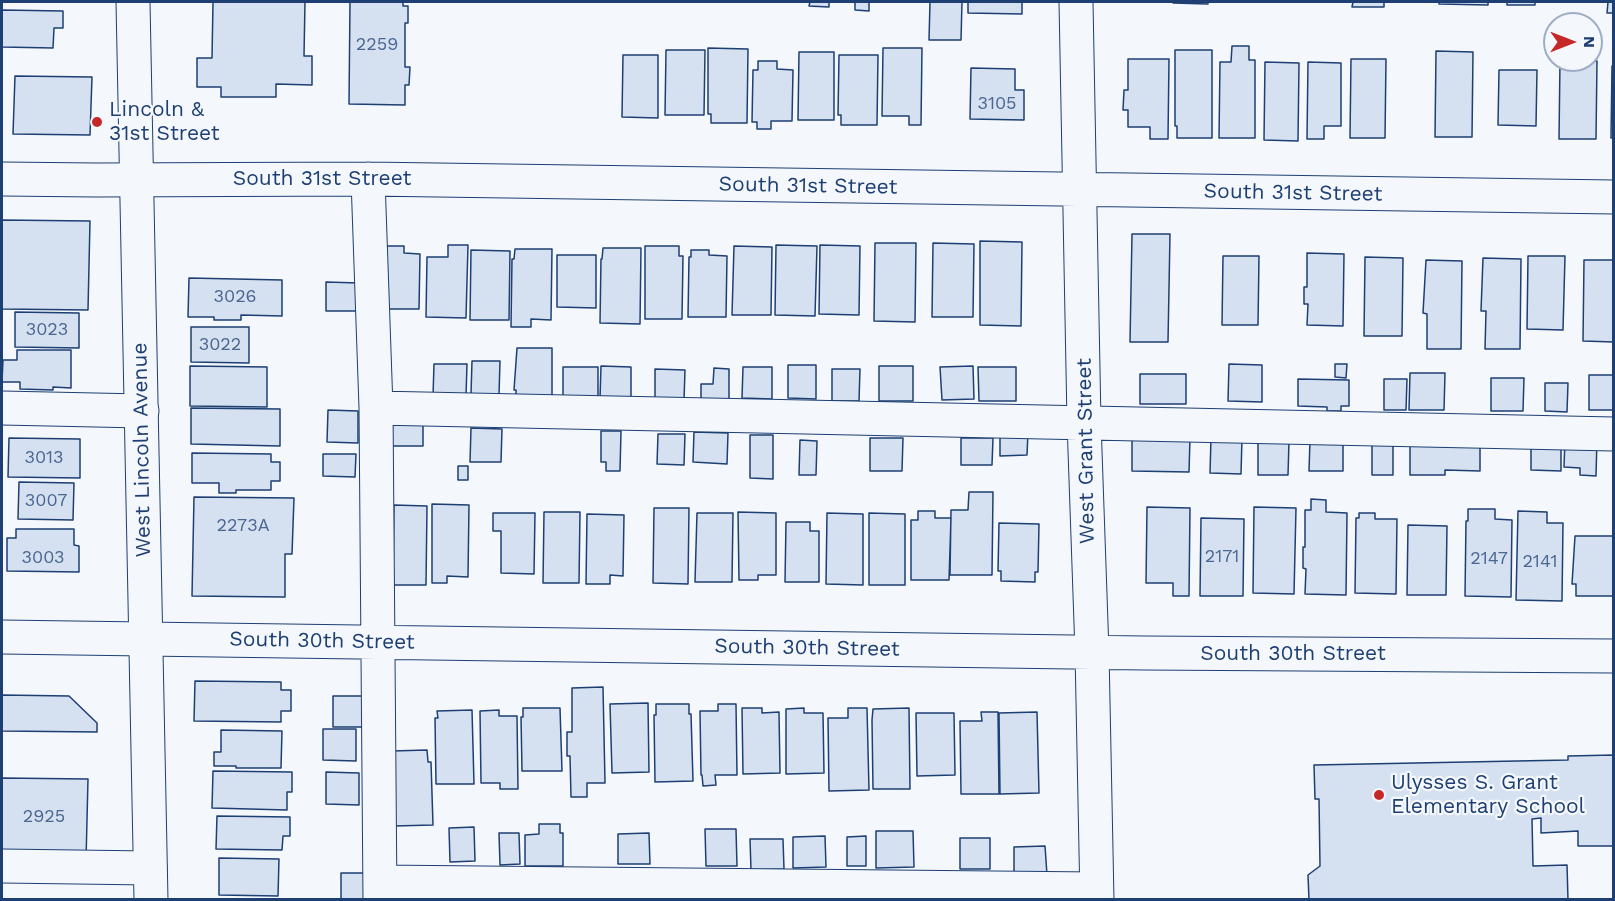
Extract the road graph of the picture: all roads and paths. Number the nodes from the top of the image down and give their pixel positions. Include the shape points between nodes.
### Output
1 (133, 2) edge
2 (1076, 2) edge
3 (2, 178) edge
4 (137, 179) junction
5 (368, 179) junction
6 (1080, 190) junction
7 (1614, 198) edge
8 (2, 408) edge
9 (376, 408) junction
10 (142, 411) junction
11 (1084, 422) junction
12 (1614, 434) edge
13 (2, 637) edge
14 (147, 639) junction
15 (378, 641) junction
16 (1092, 652) junction
17 (1614, 656) edge
18 (2, 866) edge
19 (151, 884) edge
20 (380, 891) edge
21 (1096, 894) edge

1 - 4 street, West Lincoln Avenue
2 - 6 street, West Grant Street
3 - 4 street, South 31st Street
4 - 5 street, South 31st Street
4 - 10 street, West Lincoln Avenue
5 - 6 street, South 31st Street
5 - 9 street
6 - 7 street, South 31st Street
6 - 11 street, West Grant Street
8 - 10 street
9 - 11 street
9 - 15 street
10 - 14 street, West Lincoln Avenue
11 - 12 street
11 - 16 street, West Grant Street
13 - 14 street, South 30th Street
14 - 15 street, South 30th Street
14 - 19 street, West Lincoln Avenue
15 - 16 street, South 30th Street
15 - 20 street
16 - 17 street, South 30th Street
16 - 21 street, West Grant Street
18 - 19 street
20 - 21 street

